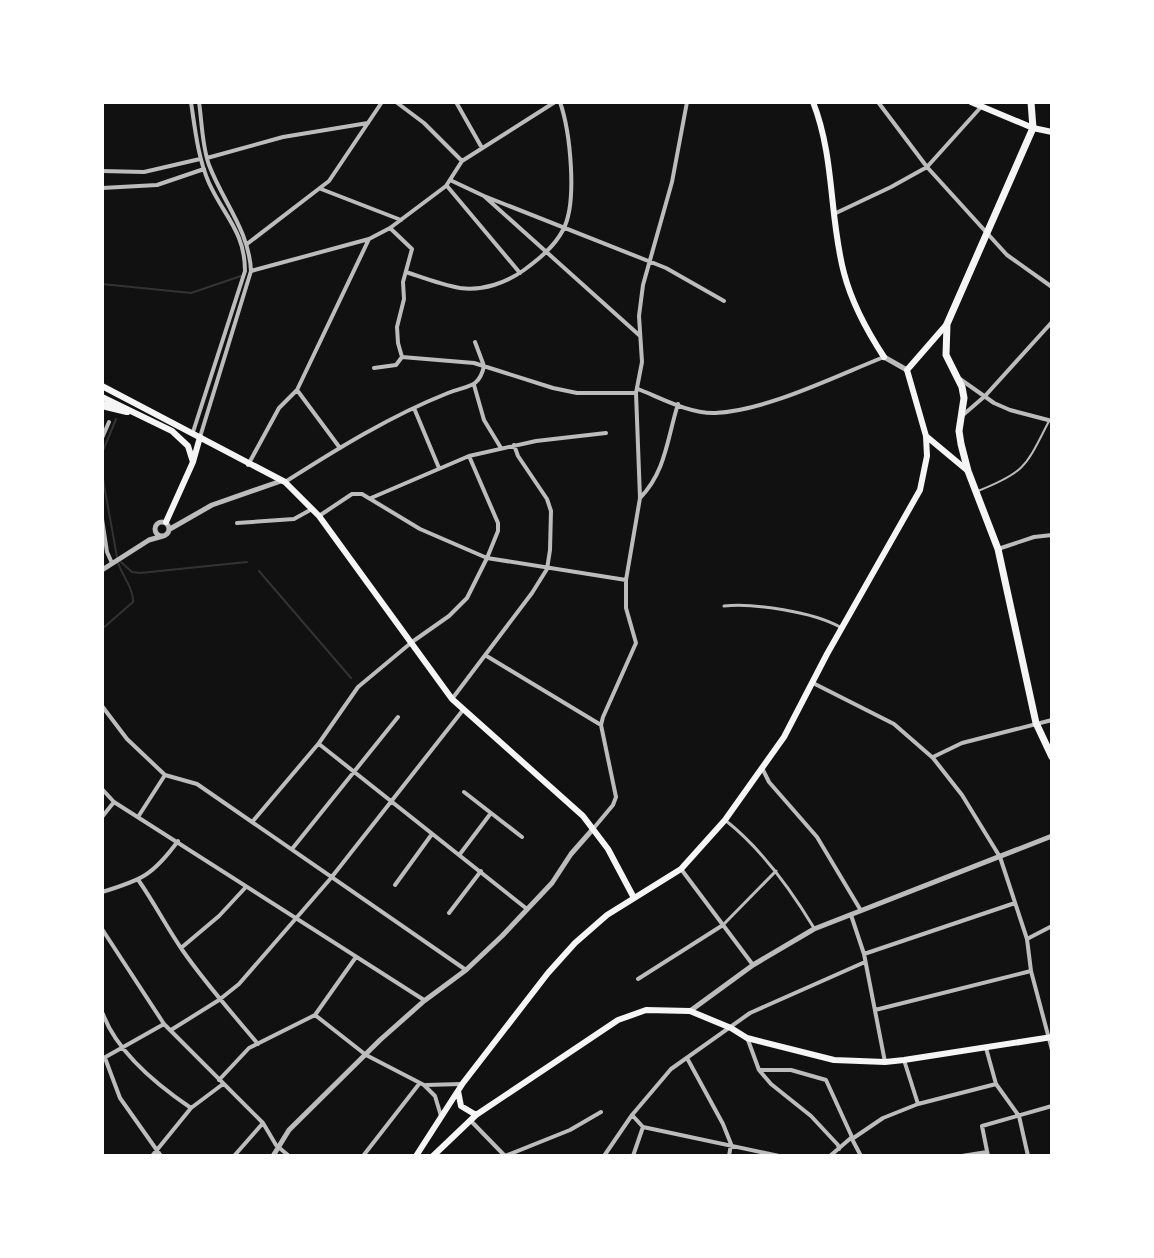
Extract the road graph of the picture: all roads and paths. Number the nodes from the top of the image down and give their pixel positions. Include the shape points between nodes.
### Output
1 (191, 102) edge
2 (199, 102) edge
3 (382, 102) edge
4 (396, 102) edge
5 (456, 102) edge
6 (557, 102) edge
7 (687, 102) edge
8 (813, 102) edge
9 (878, 102) edge
10 (971, 102) edge
11 (1031, 102) edge
12 (981, 107) junction
13 (368, 123) junction
14 (1033, 128) junction
15 (1052, 132) edge
16 (482, 148) junction
17 (207, 158) junction
18 (200, 159) junction
19 (462, 161) junction
20 (927, 167) junction
21 (204, 169) junction
22 (102, 171) edge
23 (450, 180) junction
24 (446, 186) junction
25 (102, 188) edge
26 (321, 189) junction
27 (484, 196) junction
28 (836, 213) junction
29 (401, 220) junction
30 (390, 228) junction
31 (565, 228) junction
32 (986, 232) junction
33 (369, 239) junction
34 (247, 244) junction
35 (546, 252) junction
36 (650, 262) junction
37 (251, 271) junction
38 (406, 272) junction
39 (520, 273) junction
40 (1052, 287) edge
41 (724, 301) dead end
42 (1052, 322) edge
43 (947, 324) junction
44 (640, 336) junction
45 (475, 342) dead end
46 (402, 357) junction
47 (884, 357) junction
48 (484, 366) junction
49 (374, 368) dead end
50 (907, 370) junction
51 (958, 378) junction
52 (474, 385) junction
53 (102, 386) edge
54 (297, 390) junction
55 (637, 391) junction
56 (985, 396) junction
57 (102, 397) edge
58 (678, 404) junction
59 (102, 405) edge
60 (414, 408) junction
61 (127, 411) junction
62 (963, 415) junction
63 (1051, 419) edge
64 (109, 422) dead end
65 (606, 433) dead end
66 (196, 435) junction
67 (926, 436) junction
68 (102, 438) edge
69 (514, 445) junction
70 (340, 448) junction
71 (501, 448) junction
72 (469, 456) junction
73 (193, 462) junction
74 (248, 465) junction
75 (439, 468) junction
76 (968, 471) junction
77 (284, 481) junction
78 (976, 492) junction
79 (371, 498) junction
80 (640, 498) junction
81 (312, 509) junction
82 (319, 516) junction
83 (102, 519) edge
84 (237, 523) dead end
85 (168, 526) junction
86 (155, 529) junction
87 (1052, 535) edge
88 (163, 536) junction
89 (149, 540) junction
90 (998, 549) junction
91 (487, 558) junction
92 (112, 563) junction
93 (547, 569) junction
94 (102, 570) edge
95 (626, 580) junction
96 (724, 606) dead end
97 (843, 628) junction
98 (412, 642) junction
99 (485, 655) junction
100 (813, 683) junction
101 (452, 699) junction
102 (102, 706) edge
103 (463, 710) junction
104 (398, 717) dead end
105 (1052, 720) edge
106 (1036, 723) junction
107 (601, 725) junction
108 (319, 743) junction
109 (1052, 757) edge
110 (933, 758) junction
111 (762, 768) junction
112 (352, 772) junction
113 (165, 775) junction
114 (102, 789) edge
115 (464, 792) dead end
116 (390, 801) junction
117 (114, 802) junction
118 (491, 813) junction
119 (102, 817) edge
120 (138, 817) junction
121 (725, 820) junction
122 (253, 821) junction
123 (593, 829) junction
124 (432, 834) junction
125 (1052, 836) edge
126 (522, 837) dead end
127 (178, 841) junction
128 (292, 849) junction
129 (460, 854) junction
130 (1000, 857) junction
131 (681, 869) junction
132 (481, 871) junction
133 (776, 871) junction
134 (331, 878) junction
135 (139, 881) junction
136 (395, 885) dead end
137 (245, 888) junction
138 (102, 892) edge
139 (634, 898) junction
140 (1015, 903) junction
141 (527, 909) junction
142 (860, 909) junction
143 (449, 913) dead end
144 (850, 913) junction
145 (296, 920) junction
146 (723, 925) junction
147 (1052, 926) edge
148 (102, 929) edge
149 (814, 929) junction
150 (1027, 939) junction
151 (181, 948) junction
152 (864, 954) junction
153 (356, 957) junction
154 (865, 962) junction
155 (753, 965) junction
156 (466, 970) junction
157 (1031, 971) junction
158 (638, 979) dead end
159 (219, 1000) junction
160 (424, 1001) junction
161 (875, 1010) junction
162 (690, 1011) junction
163 (103, 1014) edge
164 (315, 1015) junction
165 (164, 1024) junction
166 (731, 1028) junction
167 (171, 1030) junction
168 (1050, 1037) edge
169 (747, 1038) junction
170 (258, 1044) junction
171 (124, 1047) junction
172 (986, 1048) junction
173 (1052, 1050) edge
174 (366, 1055) junction
175 (687, 1057) junction
176 (103, 1058) edge
177 (904, 1060) junction
178 (885, 1062) junction
179 (759, 1070) junction
180 (221, 1082) junction
181 (463, 1083) junction
182 (996, 1084) junction
183 (422, 1085) junction
184 (458, 1091) junction
185 (918, 1104) junction
186 (1052, 1106) edge
187 (191, 1108) junction
188 (601, 1112) dead end
189 (632, 1115) junction
190 (441, 1116) junction
191 (1019, 1116) junction
192 (473, 1118) junction
193 (263, 1123) junction
194 (643, 1127) junction
195 (852, 1138) junction
196 (731, 1144) junction
197 (278, 1147) junction
198 (839, 1149) junction
199 (988, 1154) edge
200 (156, 1155) edge
201 (234, 1156) edge
202 (273, 1156) edge
203 (289, 1156) edge
204 (363, 1156) edge
205 (416, 1156) edge
206 (433, 1156) edge
207 (505, 1156) edge
208 (604, 1156) edge
209 (633, 1156) edge
210 (729, 1156) edge
211 (779, 1156) edge
212 (830, 1156) edge
213 (861, 1156) edge
214 (962, 1156) edge
215 (1028, 1156) edge

1 - 18 street
2 - 17 street
3 - 13 street
4 - 19 street
5 - 16 street
6 - 16 street
6 - 31 street via 569,150
7 - 36 street
8 - 28 main road via 824,134
9 - 20 street
10 - 12 main road
11 - 14 main road
12 - 14 main road
12 - 20 street
13 - 17 street via 283,137
13 - 26 street
14 - 15 main road
14 - 32 main road
16 - 19 street
17 - 34 street
18 - 21 street
18 - 22 street via 144,172
19 - 23 street
20 - 28 street
20 - 32 street
21 - 25 street via 157,185
21 - 66 street via 243,244 245,271
23 - 24 street
23 - 27 street
24 - 29 street
24 - 39 street
26 - 29 street
26 - 34 street
27 - 31 street
27 - 35 street
28 - 47 main road via 845,276 865,328
29 - 30 street
30 - 33 street
30 - 38 street via 412,249
31 - 35 street
31 - 36 street
32 - 40 street via 1007,255
32 - 43 main road
33 - 37 street
33 - 54 street
34 - 37 street
35 - 39 street
35 - 44 street
36 - 41 street
36 - 44 street
37 - 66 street
38 - 39 street via 461,288 498,284
38 - 46 street via 397,327
42 - 56 street
43 - 50 main road
43 - 51 main road via 946,355
44 - 55 street
45 - 48 street
46 - 48 street
46 - 49 street via 396,365
47 - 50 street
47 - 58 street via 735,410 712,413
48 - 52 street
48 - 55 street via 577,393
50 - 67 main road
51 - 56 street
51 - 62 main road
52 - 60 street
52 - 71 street via 484,420
53 - 66 main road
54 - 70 street
54 - 74 street via 279,408
55 - 58 street
55 - 80 street
56 - 62 street
56 - 63 street via 1010,410
57 - 61 main road
58 - 80 street via 662,465
59 - 61 highway
60 - 70 street
60 - 75 street
61 - 73 main road via 179,437
62 - 76 main road via 959,431
63 - 78 lane via 1026,465
64 - 68 street
65 - 69 street
66 - 73 main road
66 - 74 main road
67 - 76 main road
67 - 97 main road via 920,490
69 - 71 street
69 - 93 street via 551,511
70 - 77 street
71 - 72 street
72 - 75 street
72 - 91 street via 498,523
73 - 85 main road
74 - 77 main road
75 - 79 street
76 - 78 main road
77 - 81 main road
77 - 85 street
78 - 90 main road
79 - 82 street via 352,494
79 - 91 street via 420,529
80 - 95 street
81 - 82 main road
81 - 84 street via 294,519
82 - 98 main road
83 - 92 street
85 - 86 street via 157,523
85 - 88 street
86 - 88 street
86 - 89 street
87 - 90 street
88 - 89 street
89 - 92 street
90 - 106 main road
91 - 93 street
91 - 98 street via 467,598
92 - 94 street
93 - 95 street
93 - 99 street
95 - 107 street via 626,608 636,643
96 - 97 street via 750,605
97 - 100 main road
98 - 101 main road
98 - 108 street via 358,687
99 - 101 street
99 - 107 street
100 - 110 street via 894,724
100 - 111 main road
101 - 103 main road
102 - 113 street
103 - 116 street
103 - 123 main road
104 - 112 street
105 - 106 street
106 - 109 main road
106 - 110 street via 962,743
107 - 123 street via 616,797
108 - 112 street
108 - 122 street
110 - 130 street
111 - 121 main road
111 - 142 street via 817,837
112 - 116 street
112 - 128 street
113 - 120 street
113 - 122 street via 197,784
114 - 117 street
115 - 118 street
116 - 124 street
116 - 134 street
117 - 119 street
117 - 120 street
118 - 126 street
118 - 129 street
120 - 127 street
121 - 131 main road
121 - 133 street
122 - 128 street
123 - 139 main road
123 - 141 street
124 - 129 street
124 - 136 street
125 - 130 street
127 - 135 street
127 - 137 street
128 - 134 street
129 - 132 street
130 - 140 street
130 - 142 street
131 - 139 main road
131 - 146 street
132 - 141 street
132 - 143 street
133 - 146 street
133 - 149 street
134 - 145 street
134 - 156 street
135 - 138 street
135 - 151 street
137 - 145 street
137 - 151 street
139 - 181 main road via 575,943
140 - 150 street
140 - 152 street
141 - 156 street
142 - 144 street
144 - 149 street
144 - 152 street
145 - 153 street
145 - 159 street
146 - 155 street
146 - 158 street
147 - 150 street
148 - 165 street
149 - 155 street
150 - 157 street
151 - 159 street
152 - 154 street
153 - 160 street
153 - 164 street
154 - 161 street
154 - 166 street via 761,1008
155 - 162 street
156 - 160 street
157 - 161 street
157 - 168 street
159 - 167 street
159 - 170 street
160 - 174 street
161 - 178 street
162 - 166 main road
162 - 192 main road via 646,1010 618,1020
163 - 171 street via 110,1033
164 - 170 street
164 - 174 street
165 - 167 street
165 - 171 street
166 - 169 main road
166 - 175 street
167 - 180 street
168 - 172 main road
168 - 173 street
169 - 178 main road via 834,1060
169 - 179 street
170 - 180 street
171 - 176 street
171 - 187 street
172 - 177 main road
172 - 182 street
174 - 183 street
174 - 197 street
175 - 189 street
175 - 196 street
176 - 200 street via 120,1098
177 - 178 main road
177 - 185 street
179 - 195 street via 791,1070 826,1080
179 - 198 street
180 - 187 street
180 - 193 street
181 - 183 street
181 - 184 main road
182 - 185 street
182 - 191 street
183 - 190 street via 435,1096
183 - 204 street
184 - 190 main road
184 - 192 main road via 461,1106
185 - 195 street
186 - 191 street
187 - 200 street
188 - 207 street
189 - 194 street
189 - 208 street
190 - 205 main road
191 - 199 street via 982,1126
191 - 215 street
192 - 206 main road
192 - 207 street
193 - 197 street
193 - 201 street
194 - 196 street
194 - 209 street
195 - 198 street
195 - 213 street
196 - 210 street
196 - 211 street
197 - 202 street
197 - 203 street
198 - 212 street
199 - 214 street

